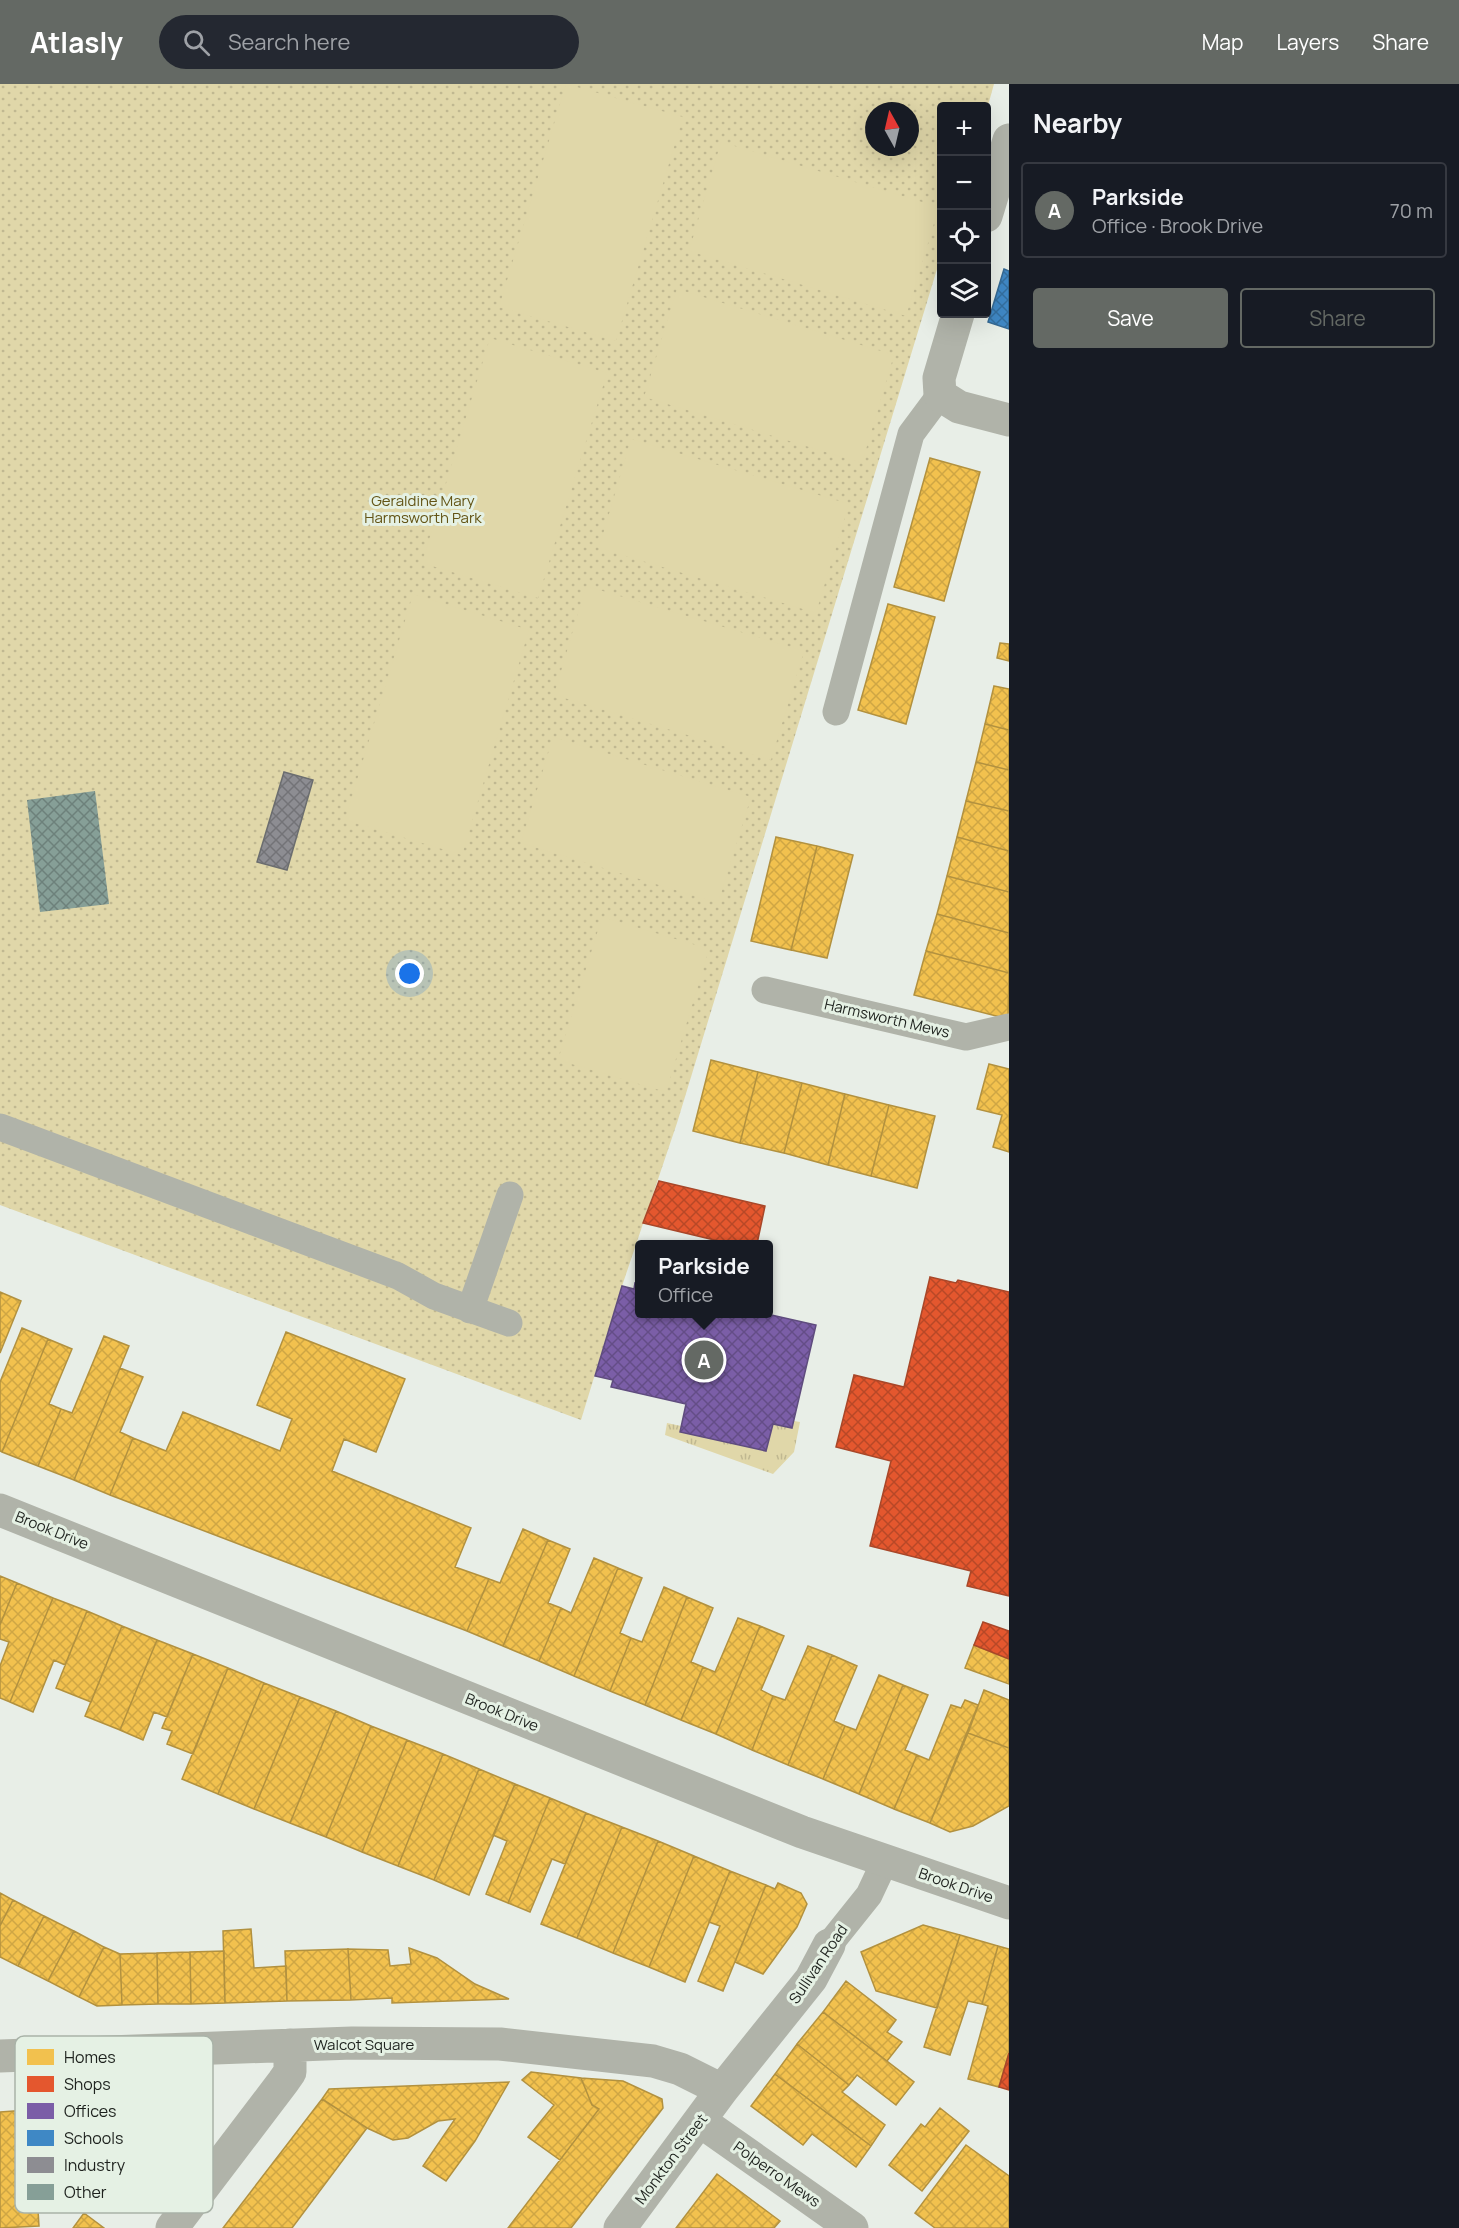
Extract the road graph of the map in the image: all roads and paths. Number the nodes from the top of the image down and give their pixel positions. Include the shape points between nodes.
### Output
1 (1009, 140) edge
2 (989, 210) edge
3 (957, 318) edge
4 (940, 395) junction
5 (1009, 420) edge
6 (836, 712) dead end
7 (765, 990) dead end
8 (1009, 1027) edge
9 (0, 1127) edge
10 (510, 1195) dead end
11 (470, 1310) junction
12 (509, 1323) dead end
13 (0, 1510) edge
14 (885, 1861) junction
15 (1009, 1903) edge
16 (829, 1945) joint
17 (290, 2044) junction
18 (213, 2047) edge
19 (15, 2055) edge
20 (0, 2056) edge
21 (722, 2090) junction
22 (700, 2121) junction
23 (213, 2176) edge
24 (184, 2213) edge
25 (172, 2228) edge
26 (620, 2228) edge
27 (852, 2228) edge

1 - 2 street
3 - 4 street via 939,378
4 - 5 street via 959,407
4 - 6 lane via 911,434
7 - 8 lane, Harmsworth Mews via 966,1037
9 - 11 lane via 398,1276
10 - 11 lane
11 - 12 lane
13 - 14 street, Brook Drive via 802,1832
14 - 15 street, Brook Drive
14 - 16 lane, Sullivan Road via 869,1894
16 - 21 street, Sullivan Road via 811,1979
17 - 18 street, Walcot Square
17 - 21 street, Walcot Square via 500,2044 653,2061 680,2069
17 - 23 street via 290,2072
19 - 20 street, Walcot Square
21 - 22 street, Monkton Street
22 - 26 street, Monkton Street
22 - 27 street, Polperro Mews
24 - 25 street

